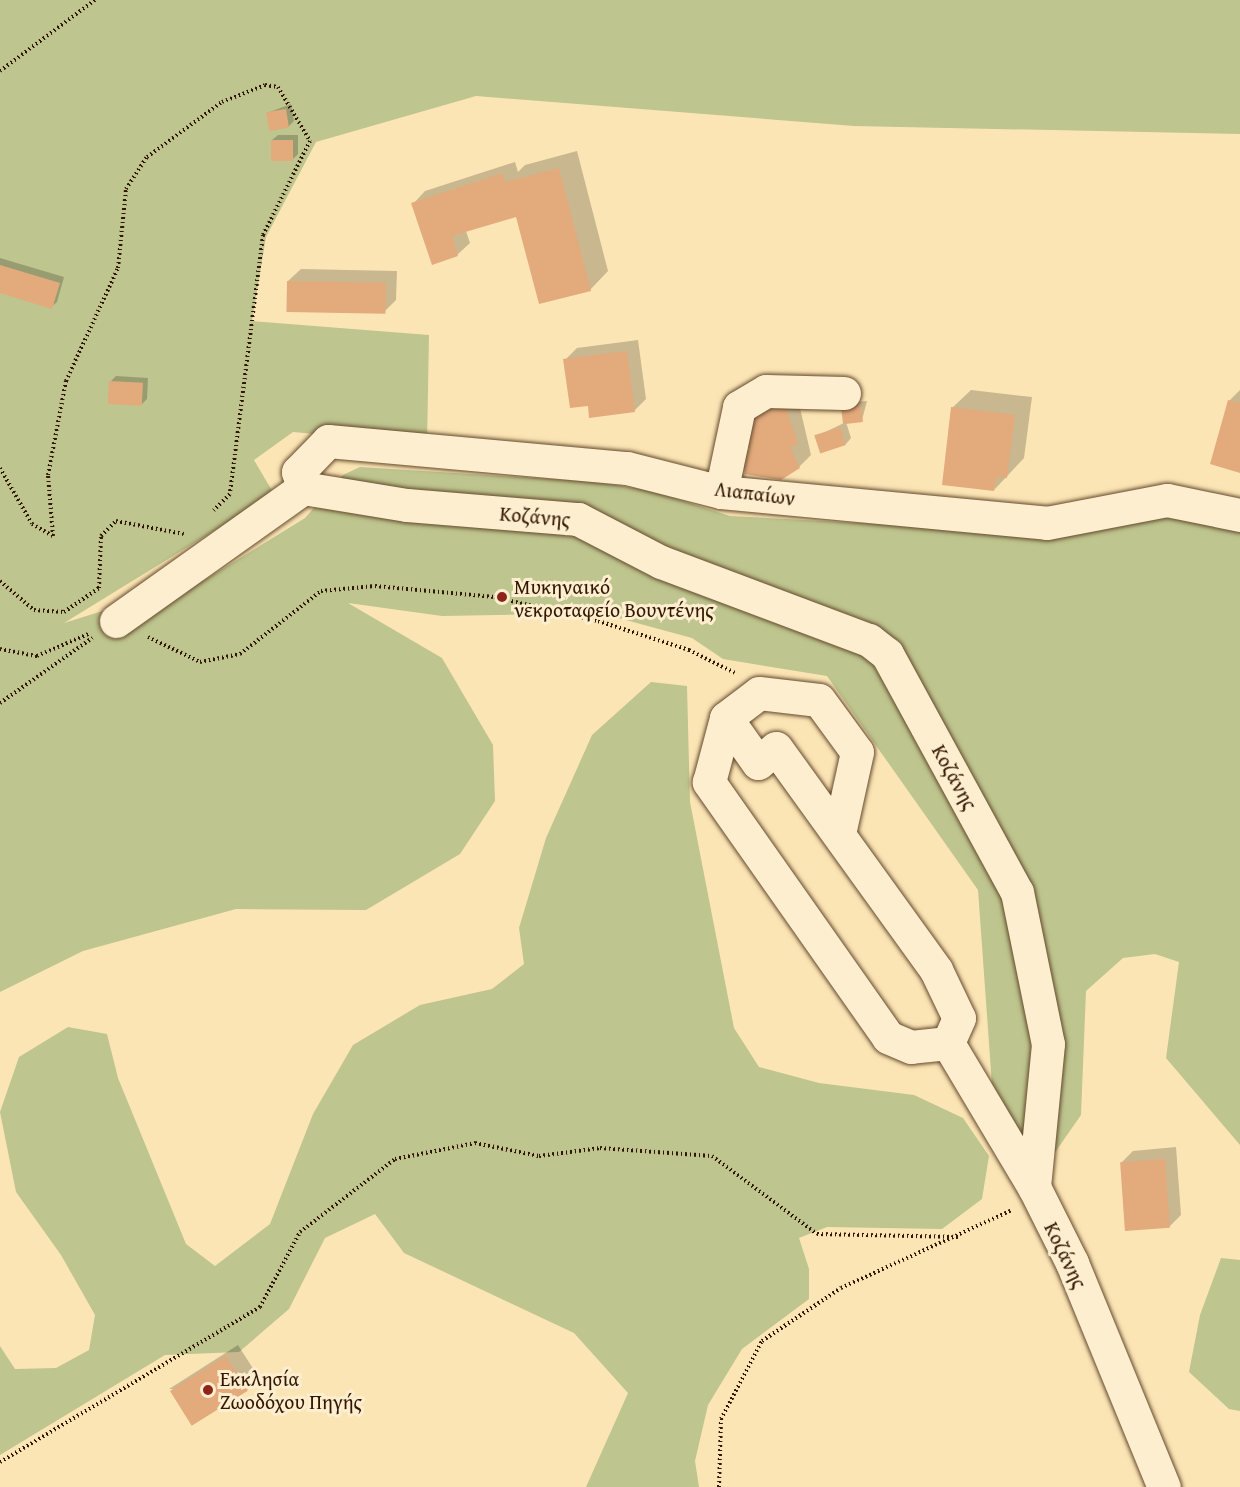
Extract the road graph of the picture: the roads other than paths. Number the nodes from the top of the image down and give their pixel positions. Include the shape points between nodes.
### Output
1 (844, 393) dead end
2 (303, 488) junction
3 (721, 492) junction
4 (1240, 515) edge
5 (116, 621) road end
6 (726, 718) junction
7 (839, 834) junction
8 (948, 1043) junction
9 (1036, 1192) junction
10 (1164, 1487) edge

1 - 3 street via 766,392 739,407
2 - 3 street, Λιαπαίων via 302,465 328,441 627,468
2 - 5 street
2 - 9 street, Κοζάνης via 407,505 578,519 661,562 869,640 887,654 1017,892 1048,1044
3 - 4 street, Λιαπαίων via 1047,523 1167,500
6 - 7 street via 758,763 776,748
6 - 7 street via 759,693 819,700 857,752
6 - 8 street via 710,782 888,1037 911,1047
7 - 8 street via 936,970 959,1018
8 - 9 street
9 - 10 street, Κοζάνης via 1072,1263

